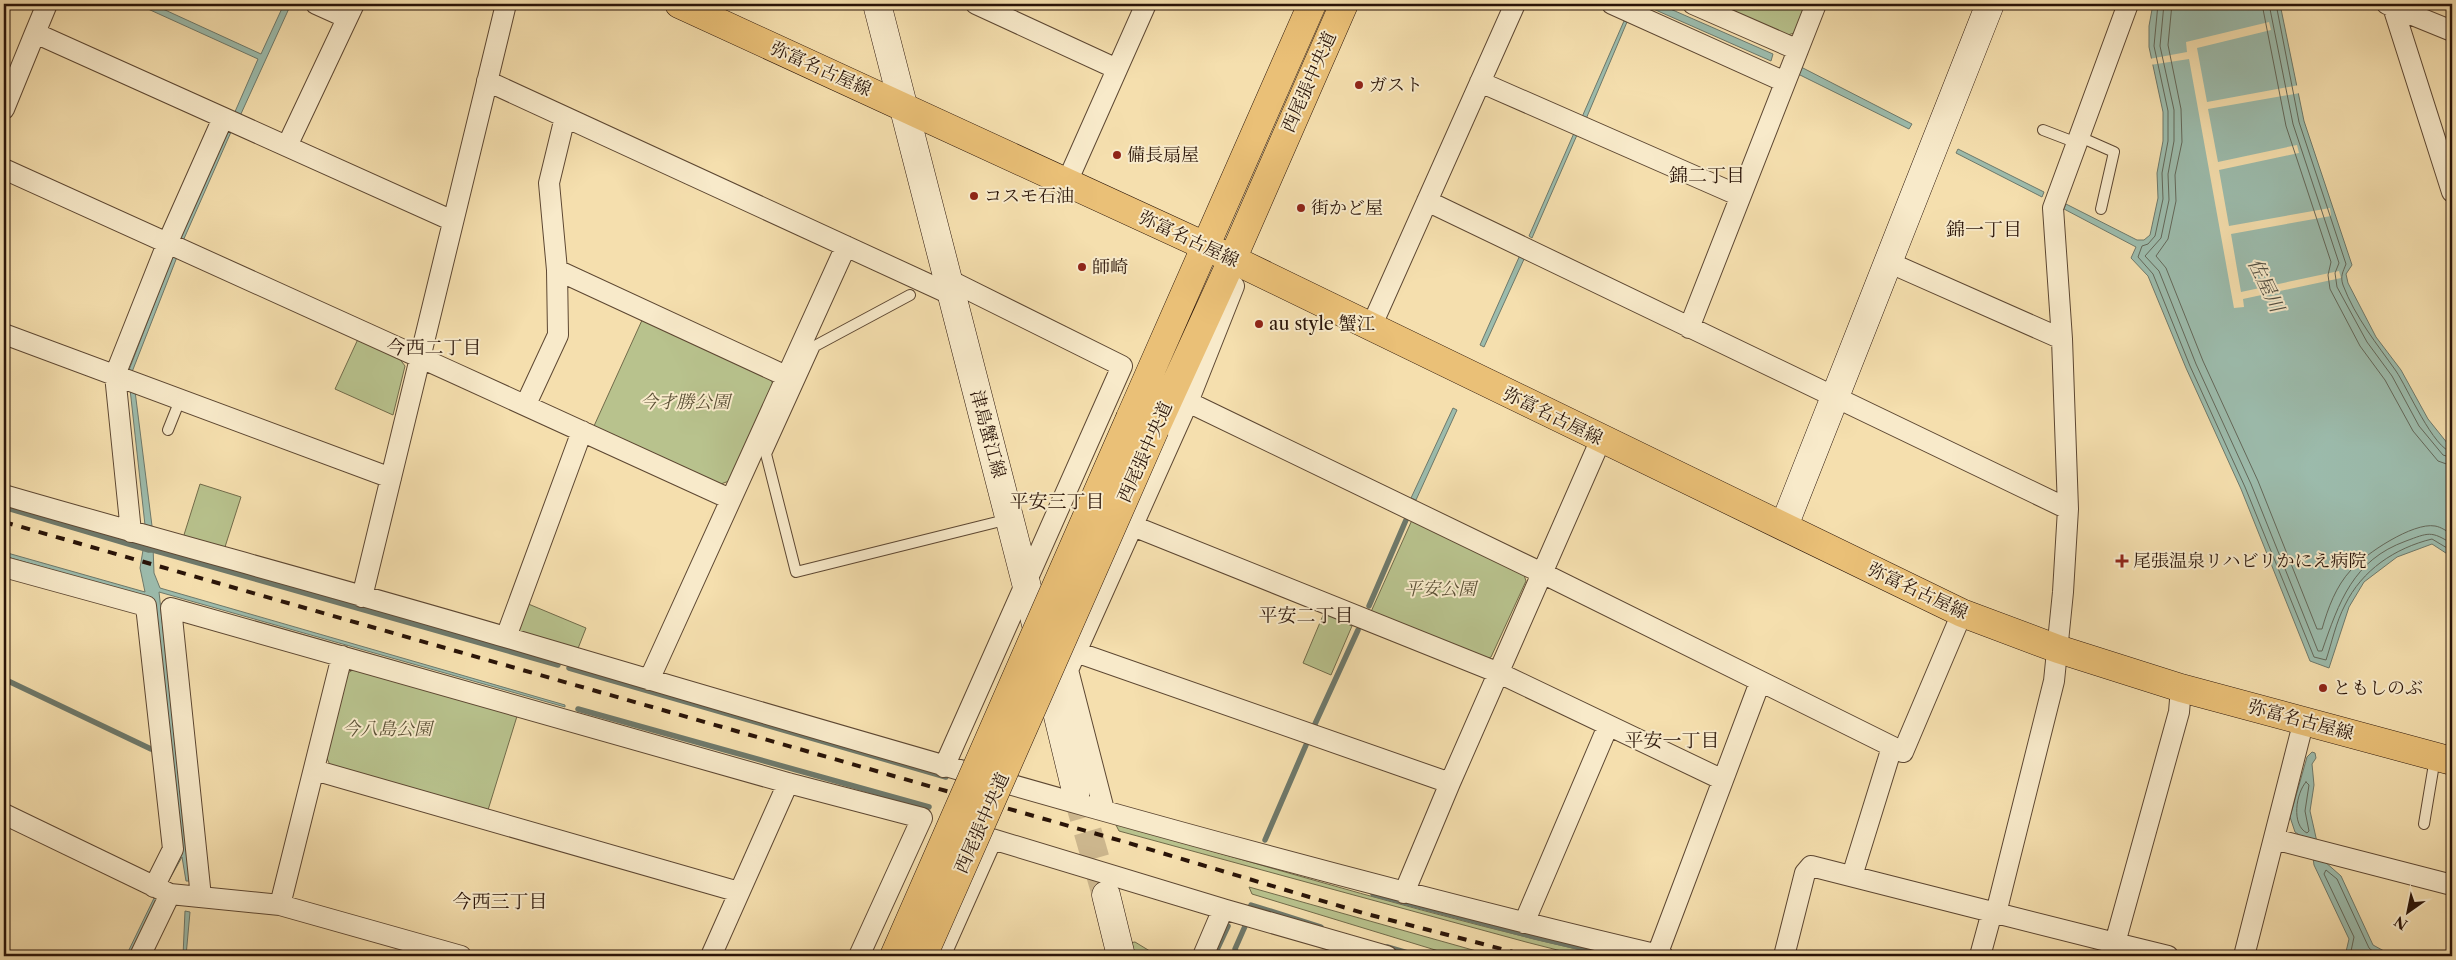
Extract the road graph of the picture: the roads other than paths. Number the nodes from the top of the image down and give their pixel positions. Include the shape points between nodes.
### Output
1 (47, 4) edge
2 (316, 4) edge
3 (506, 4) edge
4 (679, 4) edge
5 (877, 4) edge
6 (976, 4) edge
7 (1146, 4) edge
8 (1312, 4) edge
9 (1344, 4) edge
10 (1514, 4) edge
11 (1612, 4) edge
12 (1693, 4) edge
13 (1816, 4) edge
14 (1990, 4) edge
15 (2128, 4) edge
16 (2390, 5) edge
17 (351, 11) edge
18 (2452, 31) edge
19 (35, 33) junction
20 (1798, 50) junction
21 (1117, 69) junction
22 (487, 81) junction
23 (1480, 82) junction
24 (1785, 82) junction
25 (904, 106) junction
26 (4, 109) edge
27 (565, 116) junction
28 (224, 118) junction
29 (2042, 130) dead end
30 (2078, 140) junction
31 (286, 146) junction
32 (4, 169) edge
33 (1067, 182) junction
34 (2452, 192) edge
35 (1740, 196) junction
36 (1427, 200) junction
37 (2101, 209) dead end
38 (453, 221) junction
39 (167, 244) junction
40 (846, 246) junction
41 (1205, 246) junction
42 (1237, 262) junction
43 (1888, 262) junction
44 (557, 270) junction
45 (949, 287) junction
46 (910, 295) dead end
47 (1371, 327) junction
48 (1689, 328) junction
49 (4, 334) edge
50 (2062, 339) junction
51 (420, 358) junction
52 (115, 375) junction
53 (786, 376) junction
54 (1834, 398) junction
55 (180, 400) junction
56 (1188, 402) junction
57 (526, 404) junction
58 (168, 430) dead end
59 (582, 430) junction
60 (1601, 439) junction
61 (390, 478) junction
62 (4, 495) edge
63 (730, 499) junction
64 (2068, 509) junction
65 (1010, 519) junction
66 (1133, 526) junction
67 (1784, 526) junction
68 (131, 532) junction
69 (4, 567) edge
70 (1542, 573) junction
71 (1026, 583) junction
72 (362, 597) junction
73 (1962, 614) junction
74 (506, 637) junction
75 (2058, 649) junction
76 (1076, 652) junction
77 (342, 656) junction
78 (1499, 673) junction
79 (649, 680) junction
80 (1760, 682) junction
81 (2181, 688) junction
82 (2304, 720) junction
83 (1608, 726) junction
84 (1892, 747) junction
85 (2444, 758) edge
86 (944, 767) junction
87 (314, 770) junction
88 (1723, 780) junction
89 (788, 783) junction
90 (1450, 783) junction
91 (1076, 791) tunnel mouth
92 (1104, 810) junction
93 (4, 814) edge
94 (2424, 824) dead end
95 (2274, 839) junction
96 (1852, 876) junction
97 (2452, 885) edge
98 (162, 890) junction
99 (739, 892) junction
100 (1404, 893) junction
101 (1106, 895) tunnel mouth
102 (201, 897) junction
103 (280, 905) junction
104 (1223, 908) junction
105 (1994, 912) junction
106 (1524, 923) junction
107 (2115, 943) junction
108 (1367, 953) edge
109 (140, 956) edge
110 (461, 956) edge
111 (711, 956) edge
112 (859, 956) edge
113 (894, 956) edge
114 (923, 956) edge
115 (940, 956) edge
116 (1121, 956) edge
117 (1203, 956) edge
118 (1387, 956) edge
119 (1660, 956) edge
120 (1784, 956) edge
121 (1980, 956) edge
122 (2168, 956) edge
123 (2244, 956) edge

1 - 19 street
2 - 17 street
3 - 22 street
4 - 25 main road, 弥富名古屋線
5 - 25 main road, 津島蟹江線
6 - 21 street
7 - 21 street
8 - 41 main road, 西尾張中央道
9 - 42 main road, 西尾張中央道
10 - 23 street
11 - 24 street
12 - 20 street
13 - 20 street
14 - 43 main road
15 - 30 street
16 - 18 street
16 - 34 street
17 - 31 street
19 - 26 street
19 - 28 street
20 - 24 street
21 - 33 street
22 - 27 street
22 - 38 street
23 - 35 street
23 - 36 street
24 - 35 street
25 - 33 main road, 弥富名古屋線
25 - 45 main road, 津島蟹江線
27 - 40 street
27 - 44 street via 549,183
28 - 31 street
28 - 39 street
29 - 30 lane
30 - 37 lane via 2114,152
30 - 50 street via 2053,208
31 - 38 street
32 - 39 street
33 - 41 main road, 弥富名古屋線
35 - 48 street
36 - 47 street
36 - 48 street
38 - 51 street
39 - 51 street
39 - 52 street
40 - 45 street
40 - 53 street
41 - 42 main road, 弥富名古屋線
41 - 113 main road, 西尾張中央道, bridge
42 - 47 main road, 弥富名古屋線
42 - 56 street
42 - 114 main road, 西尾張中央道, bridge via 1155,429
43 - 50 street
43 - 54 main road
44 - 53 street
44 - 57 street via 558,334
45 - 65 main road, 津島蟹江線
45 - 71 street via 1122,366
46 - 65 lane via 815,346 766,454 796,572
47 - 60 main road, 弥富名古屋線
48 - 54 street
49 - 52 street
50 - 64 street
51 - 57 street
51 - 61 street
52 - 55 street
52 - 68 street
53 - 63 street
54 - 64 street
54 - 67 main road
55 - 58 lane
55 - 61 street
56 - 66 street
56 - 70 street
57 - 59 street
59 - 63 street
59 - 74 street
60 - 67 main road, 弥富名古屋線
60 - 70 street
61 - 72 street
62 - 68 street
63 - 79 street
64 - 75 street
65 - 71 main road, 津島蟹江線
66 - 76 street
66 - 78 street
67 - 73 main road, 弥富名古屋線
68 - 72 street
69 - 98 street via 146,606 172,849
70 - 78 street
70 - 80 street
71 - 86 street
71 - 91 main road, 津島蟹江線
72 - 74 street
73 - 75 main road, 弥富名古屋線
73 - 84 street via 1903,752
74 - 79 street
75 - 81 main road, 弥富名古屋線
75 - 105 street via 2054,681
76 - 90 street
76 - 92 street via 1068,670
77 - 87 street
77 - 89 street
77 - 102 street via 171,608
78 - 83 street
78 - 90 street
79 - 86 street
80 - 84 street
80 - 88 street
81 - 82 main road, 弥富名古屋線
81 - 107 street via 2179,712
82 - 85 main road, 弥富名古屋線
82 - 95 street
83 - 88 street
83 - 106 street
84 - 96 street
85 - 94 lane
86 - 92 street
87 - 99 street
87 - 103 street
88 - 119 street
89 - 99 street
89 - 112 street via 922,818
90 - 100 street
92 - 100 street
93 - 98 street
95 - 97 street
95 - 123 street
96 - 105 street
96 - 120 street via 1811,866 1805,873
98 - 102 street
98 - 109 street
99 - 111 street
100 - 106 street
101 - 116 main road
102 - 103 street
103 - 110 street
104 - 108 street
104 - 115 street via 992,839
104 - 117 street
105 - 107 street
105 - 121 street
106 - 119 street
107 - 122 street
108 - 118 street

